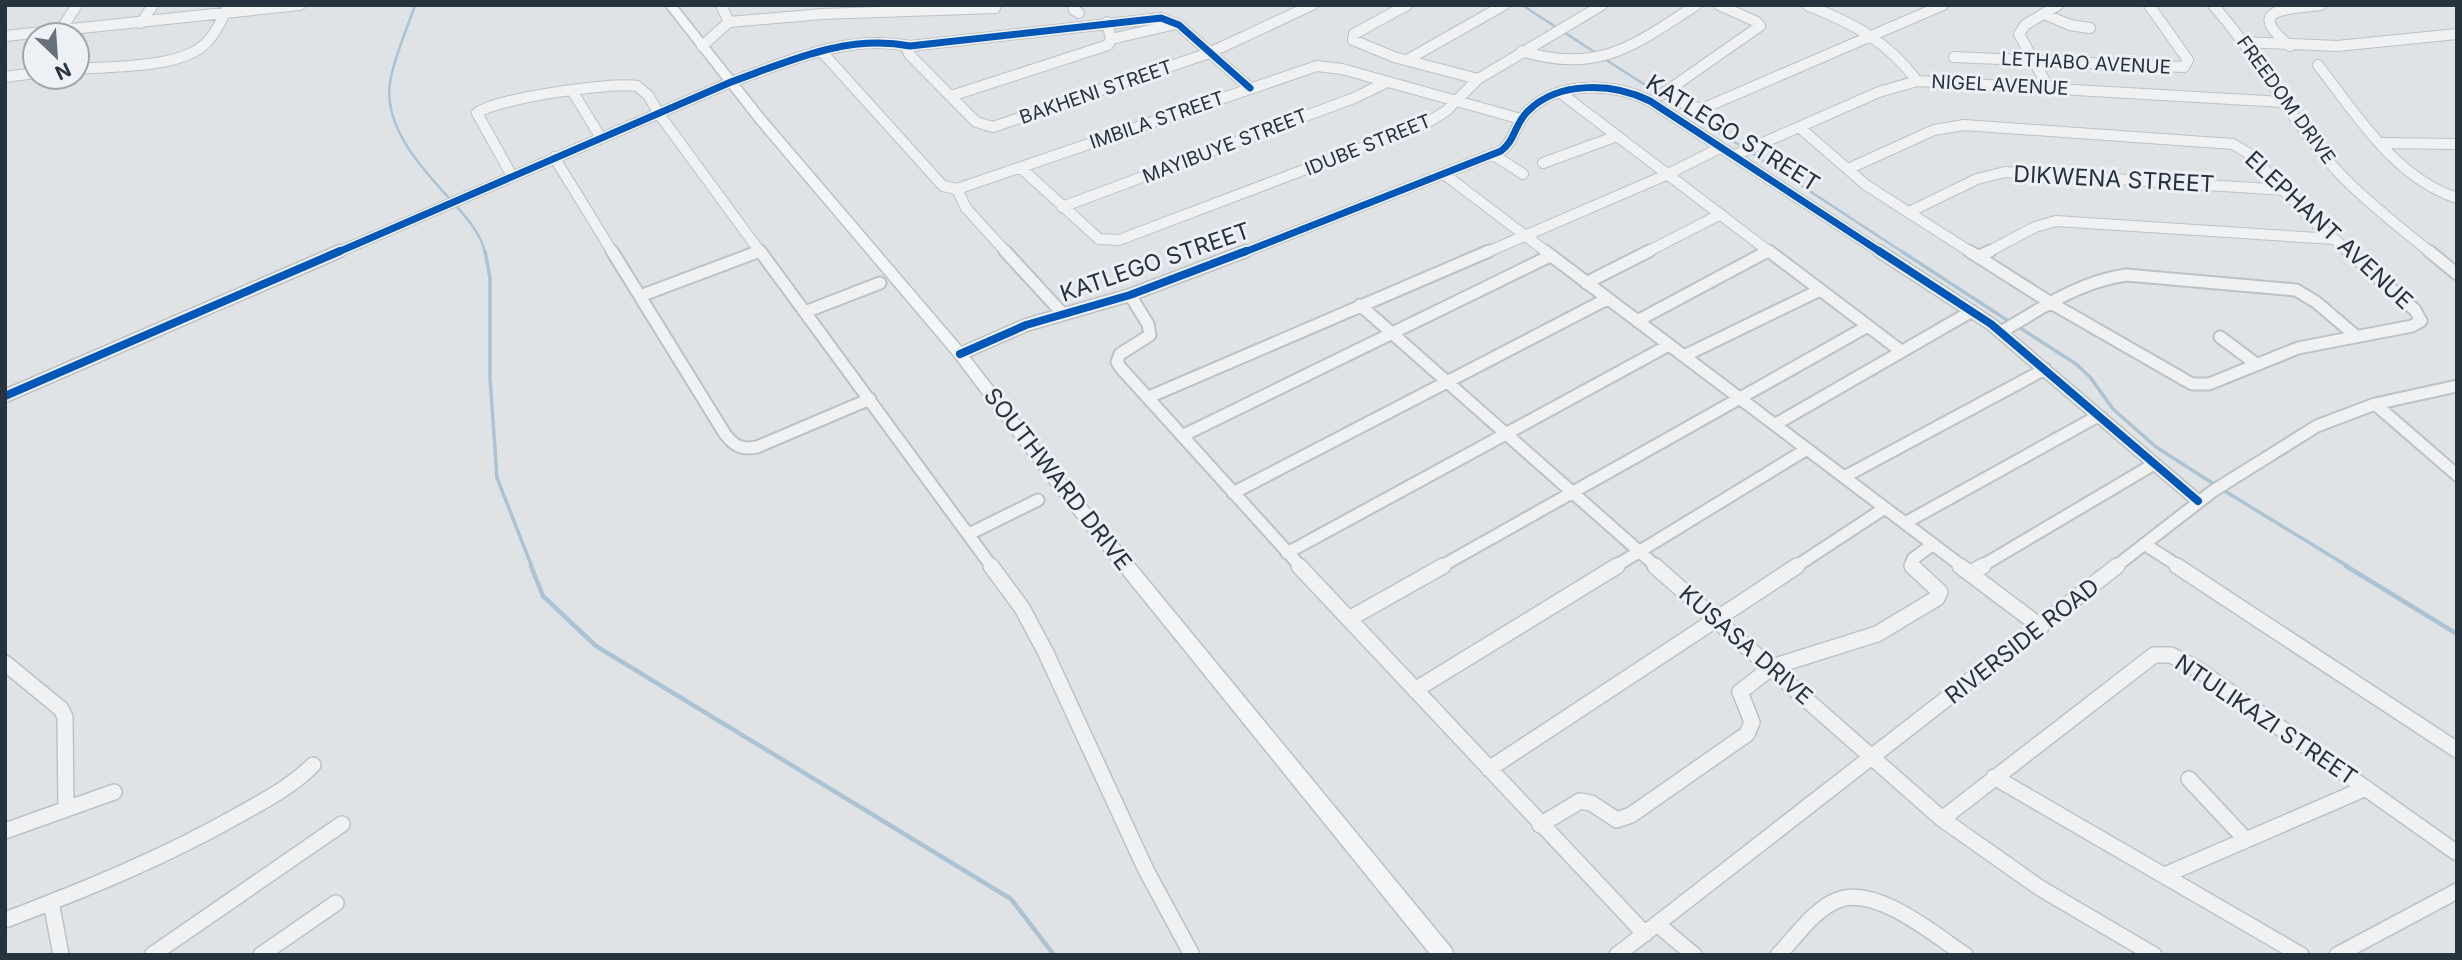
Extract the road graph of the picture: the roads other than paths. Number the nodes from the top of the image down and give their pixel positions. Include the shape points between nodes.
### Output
1 (77, 5) edge
2 (153, 5) edge
3 (229, 5) edge
4 (300, 5) edge
5 (670, 5) edge
6 (721, 5) edge
7 (1312, 5) edge
8 (1407, 5) edge
9 (1504, 5) edge
10 (1602, 5) edge
11 (1696, 5) edge
12 (1719, 5) edge
13 (1807, 5) edge
14 (1942, 5) edge
15 (2058, 5) edge
16 (2149, 5) edge
17 (2213, 5) edge
18 (2320, 5) edge
19 (2290, 6) edge
20 (995, 7) edge
21 (823, 9) edge
22 (2044, 14) junction
23 (223, 15) junction
24 (67, 21) edge
25 (729, 22) junction
26 (1107, 22) junction
27 (141, 23) junction
28 (1176, 24) junction
29 (91, 28) edge
30 (2090, 28) dead end
31 (994, 34) junction
32 (1873, 34) junction
33 (2457, 34) edge
34 (1111, 39) junction
35 (2244, 43) junction
36 (702, 46) junction
37 (910, 46) junction
38 (2290, 46) junction
39 (1522, 51) junction
40 (822, 52) junction
41 (1209, 53) junction
42 (1954, 57) dead end
43 (1407, 60) junction
44 (2032, 60) junction
45 (2318, 65) dead end
46 (91, 68) edge
47 (1478, 79) junction
48 (1917, 81) junction
49 (731, 82) junction
50 (1387, 82) junction
51 (2048, 87) junction
52 (1250, 88) junction
53 (573, 92) junction
54 (1666, 92) junction
55 (1562, 94) junction
56 (951, 96) junction
57 (1454, 101) junction
58 (1650, 101) junction
59 (2283, 102) junction
60 (659, 114) junction
61 (1521, 119) junction
62 (1799, 127) junction
63 (1617, 136) junction
64 (601, 138) junction
65 (2382, 144) junction
66 (2457, 144) edge
67 (1720, 148) junction
68 (1492, 154) junction
69 (1733, 156) junction
70 (554, 157) junction
71 (1544, 163) dead end
72 (1021, 168) junction
73 (1848, 169) junction
74 (1444, 174) junction
75 (1523, 174) dead end
76 (1666, 175) junction
77 (512, 176) junction
78 (957, 189) junction
79 (2285, 190) junction
80 (2457, 198) edge
81 (1062, 207) junction
82 (1909, 212) junction
83 (1719, 215) junction
84 (1524, 236) junction
85 (2334, 239) junction
86 (760, 251) junction
87 (1768, 251) junction
88 (1550, 256) junction
89 (1980, 256) junction
90 (2457, 262) edge
91 (2444, 264) junction
92 (2457, 274) edge
93 (880, 283) dead end
94 (1586, 283) junction
95 (1820, 290) junction
96 (1130, 295) junction
97 (640, 296) junction
98 (1607, 299) junction
99 (2051, 303) junction
100 (1360, 305) junction
101 (1972, 311) junction
102 (805, 312) junction
103 (1063, 314) junction
104 (1637, 321) junction
105 (1868, 326) junction
106 (2001, 332) junction
107 (1392, 333) junction
108 (2356, 336) junction
109 (2220, 337) dead end
110 (1669, 345) junction
111 (1901, 351) junction
112 (960, 354) junction
113 (1684, 356) junction
114 (2255, 363) junction
115 (2045, 369) junction
116 (1447, 381) junction
117 (2457, 386) edge
118 (5, 396) edge
119 (1740, 396) junction
120 (1149, 397) junction
121 (870, 399) junction
122 (2375, 404) junction
123 (2098, 416) junction
124 (1776, 424) junction
125 (1506, 433) junction
126 (1182, 436) junction
127 (1807, 449) junction
128 (2154, 464) junction
129 (2457, 475) edge
130 (1844, 477) junction
131 (1233, 492) junction
132 (1572, 492) junction
133 (1038, 500) dead end
134 (2199, 501) junction
135 (1885, 508) junction
136 (1905, 523) junction
137 (969, 534) junction
138 (1933, 544) junction
139 (2144, 544) junction
140 (1642, 552) junction
141 (1287, 553) junction
142 (1971, 573) junction
143 (1349, 619) junction
144 (1718, 619) junction
145 (2041, 627) junction
146 (5, 663) edge
147 (1772, 667) junction
148 (1415, 690) junction
149 (2457, 750) edge
150 (1873, 757) junction
151 (313, 765) dead end
152 (1489, 769) junction
153 (1994, 777) junction
154 (2189, 779) dead end
155 (2365, 788) junction
156 (114, 792) dead end
157 (66, 809) junction
158 (1942, 820) junction
159 (342, 824) dead end
160 (1541, 825) junction
161 (5, 831) edge
162 (2246, 840) junction
163 (2457, 853) edge
164 (2165, 875) junction
165 (2457, 891) edge
166 (51, 902) junction
167 (336, 904) dead end
168 (5, 920) edge
169 (1651, 929) junction
170 (61, 955) edge
171 (152, 955) edge
172 (261, 955) edge
173 (1192, 955) edge
174 (1444, 955) edge
175 (1617, 955) edge
176 (1694, 955) edge
177 (1778, 955) edge
178 (1965, 955) edge
179 (2154, 955) edge
180 (2301, 955) edge
181 (2337, 955) edge

1 - 24 street
2 - 27 street
3 - 23 street
4 - 23 street
5 - 36 main road, SOUTHWARD DRIVE
6 - 25 street
7 - 41 street, BAKHENI STREET
8 - 43 street via 1352,37 1362,46
9 - 43 street
10 - 39 street, IDUBE STREET
11 - 39 street via 1637,43 1608,55 1563,64
12 - 54 street via 1760,26
13 - 32 street
14 - 32 street
15 - 22 street
16 - 44 street, LETHABO AVENUE via 2188,60 2184,67
17 - 35 street, FREEDOM DRIVE
18 - 19 street
19 - 38 street via 2275,11 2268,21
20 - 21 street
20 - 31 street
21 - 25 street
22 - 30 street
22 - 44 street via 2020,29
23 - 27 street
23 - 46 street via 208,42 191,54
25 - 36 street
26 - 28 street via 1153,17
26 - 31 street
26 - 34 street
27 - 29 street
28 - 34 street
28 - 41 street
31 - 37 street
32 - 48 street via 1900,57
32 - 54 street via 1704,108 1689,107
33 - 38 street
34 - 56 street via 1103,48
35 - 38 street
35 - 59 street, FREEDOM DRIVE
36 - 49 main road, SOUTHWARD DRIVE
37 - 40 street via 872,40 842,43
37 - 56 street, BAKHENI STREET via 908,54
39 - 47 street, IDUBE STREET
40 - 49 street
40 - 78 street via 943,186
41 - 52 street
41 - 56 street, BAKHENI STREET via 993,127 976,122
42 - 44 street, LETHABO AVENUE
43 - 47 street
44 - 51 street
45 - 65 street
47 - 57 street, IDUBE STREET
48 - 51 street, NIGEL AVENUE
48 - 62 street, NIGEL AVENUE
49 - 60 street
49 - 112 main road, SOUTHWARD DRIVE
50 - 52 street, IMBILA STREET via 1317,66
50 - 57 street, IMBILA STREET
50 - 81 street, MAYIBUYE STREET
51 - 59 street, NIGEL AVENUE
52 - 72 street, IMBILA STREET
53 - 60 street via 638,85 646,90
53 - 64 street
53 - 77 street via 503,100 478,110 479,120
54 - 58 street
55 - 58 street, KATLEGO STREET via 1617,88
55 - 61 street, KATLEGO STREET via 1538,103
55 - 63 street
57 - 61 street, IMBILA STREET
57 - 81 street, IDUBE STREET via 1425,124 1128,238 1099,239
58 - 67 street, KATLEGO STREET
59 - 91 street, FREEDOM DRIVE via 2349,183
60 - 64 street
60 - 86 street
61 - 68 street, KATLEGO STREET via 1511,143
62 - 69 street, NIGEL AVENUE
62 - 73 street
63 - 71 street
63 - 76 street
64 - 70 street
65 - 66 street
65 - 80 street via 2424,186
67 - 69 street, KATLEGO STREET
67 - 76 street
68 - 74 street, KATLEGO STREET
68 - 75 street
69 - 101 street, KATLEGO STREET
70 - 77 street
70 - 97 street
72 - 78 street, IMBILA STREET
72 - 81 street
73 - 79 street, ELEPHANT AVENUE via 1934,130 1985,125 2232,144 2252,155
73 - 82 street, ELEPHANT AVENUE via 1866,186
74 - 84 street
74 - 96 street, KATLEGO STREET
76 - 83 street
76 - 84 street
77 - 118 street
78 - 103 street via 966,208
79 - 82 street, DIKWENA STREET via 2005,172 1977,179
79 - 85 street, ELEPHANT AVENUE
82 - 89 street, ELEPHANT AVENUE
83 - 87 street
83 - 94 street
84 - 88 street
84 - 100 street
85 - 89 street via 2056,221
85 - 108 street, ELEPHANT AVENUE via 2421,321
86 - 97 street
86 - 102 street
87 - 95 street
87 - 104 street
88 - 94 street
88 - 107 street
89 - 99 street, ELEPHANT AVENUE
90 - 91 street
91 - 92 street, FREEDOM DRIVE
93 - 102 street
94 - 98 street
95 - 105 street
95 - 113 street
96 - 103 street, KATLEGO STREET
96 - 120 street via 1150,335 1120,354 1117,362
97 - 121 street via 725,434 741,449 757,447
98 - 104 street
98 - 116 street
99 - 106 street
99 - 108 street via 2086,283 2110,276 2287,288 2309,297
99 - 114 street, ELEPHANT AVENUE via 2192,384 2209,384
100 - 107 street, KUSASA DRIVE
100 - 120 street
101 - 106 street, KATLEGO STREET
101 - 111 street
102 - 121 street
103 - 112 street, KATLEGO STREET
104 - 110 street
105 - 111 street
105 - 119 street
106 - 115 street, KATLEGO STREET
107 - 116 street, KUSASA DRIVE
107 - 126 street
108 - 114 street, ELEPHANT AVENUE
109 - 114 street
110 - 113 street
110 - 125 street
111 - 124 street
112 - 174 main road, SOUTHWARD DRIVE via 1062,487
113 - 119 street
115 - 123 street, KATLEGO STREET
115 - 130 street
116 - 125 street, KUSASA DRIVE
116 - 131 street
117 - 122 street, RIVERSIDE ROAD
119 - 124 street
119 - 132 street
120 - 126 street
121 - 137 street
122 - 129 street
122 - 134 street, RIVERSIDE ROAD via 2317,426
123 - 128 street, KATLEGO STREET
123 - 136 street
124 - 127 street
125 - 132 street, KUSASA DRIVE
125 - 141 street
126 - 131 street
127 - 130 street
127 - 140 street
128 - 134 street, KATLEGO STREET
128 - 142 street
130 - 135 street
131 - 141 street
132 - 140 street, KUSASA DRIVE
132 - 143 street
133 - 137 street
134 - 139 street, RIVERSIDE ROAD
135 - 136 street
135 - 144 street
136 - 138 street
137 - 173 street via 1022,608 1054,665 1146,871
138 - 142 street
138 - 147 street via 1911,565 1937,587 1937,598 1877,634
139 - 145 street, RIVERSIDE ROAD
139 - 149 street
140 - 144 street, KUSASA DRIVE
140 - 148 street
141 - 143 street
142 - 145 street
143 - 148 street
144 - 147 street, KUSASA DRIVE
144 - 152 street
145 - 150 street, RIVERSIDE ROAD
146 - 157 street via 61,709 65,718
147 - 150 street, KUSASA DRIVE
147 - 160 street via 1740,692 1752,722 1747,734 1631,815 1617,820 1580,801
148 - 152 street
150 - 158 street, KUSASA DRIVE
150 - 169 street, RIVERSIDE ROAD
151 - 166 street via 290,785 228,822
152 - 160 street
153 - 155 street, NTULIKAZI STREET via 2163,652 2190,664
153 - 158 street, NTULIKAZI STREET
153 - 164 street
154 - 162 street
155 - 162 street
155 - 163 street, NTULIKAZI STREET
156 - 157 street
157 - 161 street
158 - 179 street, KUSASA DRIVE via 2040,888
159 - 171 street
160 - 169 street
162 - 164 street
164 - 180 street
165 - 181 street
166 - 168 street
166 - 170 street
167 - 172 street
169 - 175 street, RIVERSIDE ROAD
169 - 176 street
177 - 178 street via 1825,908 1851,894 1882,903

